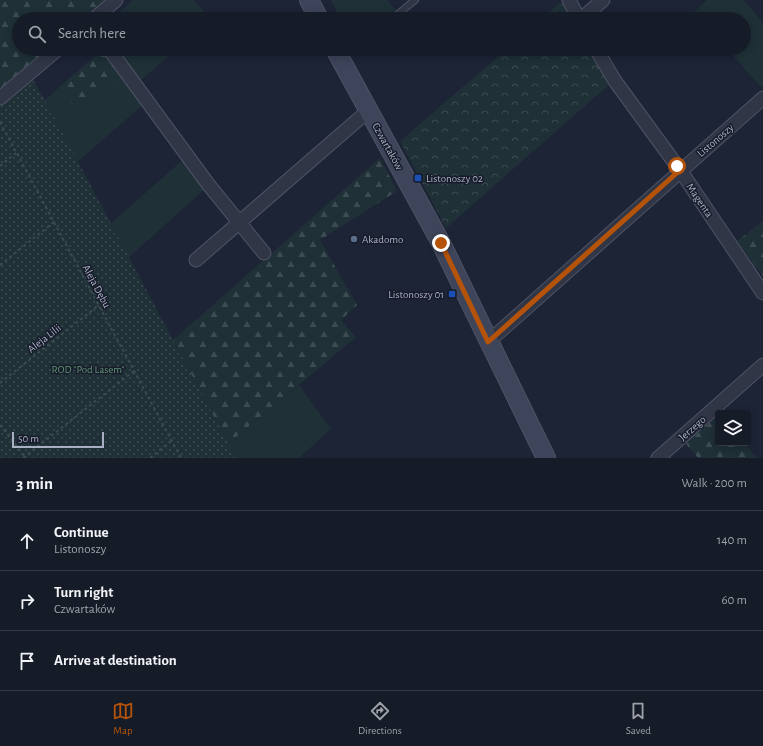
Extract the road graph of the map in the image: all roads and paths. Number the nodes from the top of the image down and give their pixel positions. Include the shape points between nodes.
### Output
1 (116, 0) edge
2 (309, 0) edge
3 (415, 0) edge
4 (569, 0) edge
5 (603, 0) edge
6 (102, 12) edge
7 (315, 12) edge
8 (400, 12) edge
9 (576, 12) edge
10 (588, 12) edge
11 (50, 56) edge
12 (115, 56) edge
13 (345, 56) edge
14 (600, 56) edge
15 (0, 98) edge
16 (763, 98) edge
17 (368, 111) junction
18 (0, 122) edge
19 (17, 153) junction
20 (0, 166) edge
21 (680, 170) junction
22 (54, 222) junction
23 (239, 223) junction
24 (264, 253) dead end
25 (196, 260) dead end
26 (0, 265) edge
27 (763, 293) edge
28 (99, 305) junction
29 (488, 342) junction
30 (763, 365) edge
31 (134, 371) junction
32 (0, 383) edge
33 (0, 426) edge
34 (172, 441) junction
35 (24, 458) edge
36 (150, 458) edge
37 (180, 458) edge
38 (546, 458) edge
39 (658, 458) edge

1 - 6 street
2 - 7 street
3 - 8 lane
4 - 9 street
5 - 10 street
11 - 15 street
12 - 23 street
13 - 17 street, Czwartaków
14 - 21 street, Magenta via 615,81
16 - 21 street, Listonoszy
17 - 23 street
17 - 29 street, Czwartaków via 441,243
18 - 19 path, Aleja Dębu
19 - 20 path
19 - 22 path, Aleja Dębu
21 - 27 street, Magenta
21 - 29 street, Listonoszy
22 - 26 path
22 - 28 path, Aleja Dębu
23 - 24 street
23 - 25 street
28 - 31 path, Aleja Dębu
28 - 32 path, Aleja Lilii
29 - 38 street, Czwartaków
30 - 39 street, Jerzego
31 - 34 path, Aleja Dębu
31 - 35 path
33 - 35 path
34 - 36 path
34 - 37 path, Aleja Dębu

